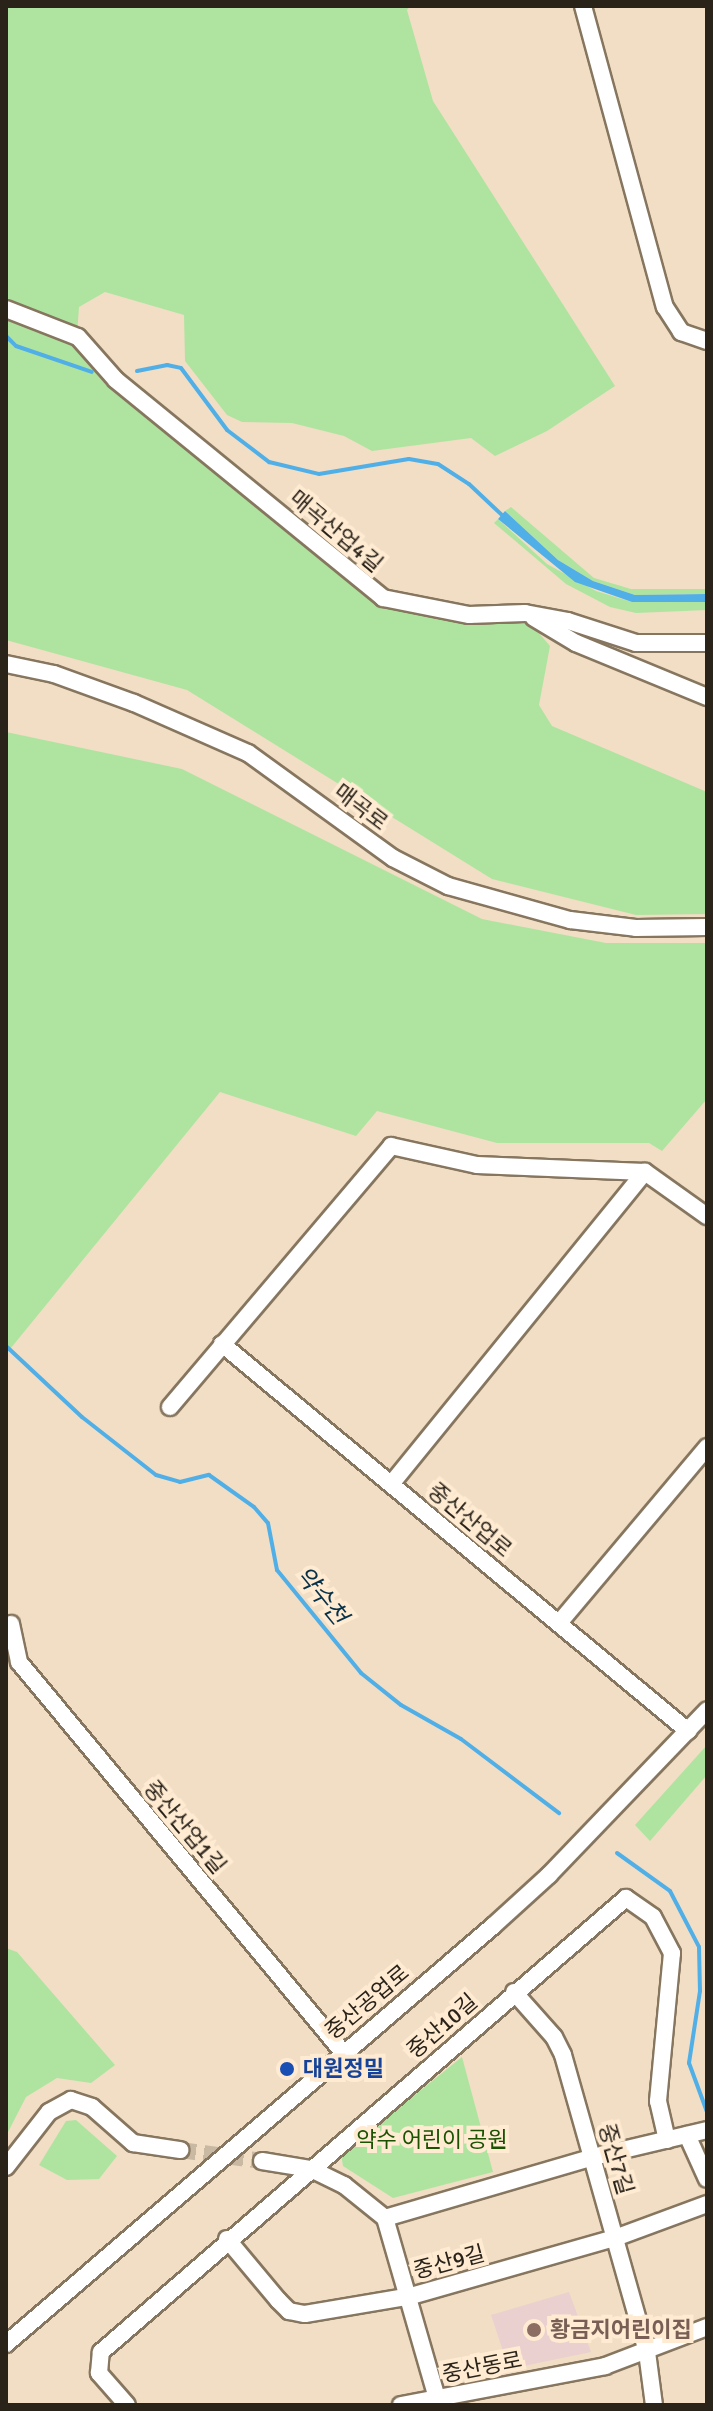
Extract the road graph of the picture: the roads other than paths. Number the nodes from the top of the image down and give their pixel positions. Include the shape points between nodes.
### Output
1 (583, 6) edge
2 (6, 309) edge
3 (707, 341) edge
4 (525, 613) junction
5 (707, 643) edge
6 (6, 664) edge
7 (707, 697) edge
8 (707, 927) edge
9 (645, 1172) junction
10 (707, 1216) edge
11 (222, 1344) junction
12 (170, 1407) dead end
13 (707, 1447) edge
14 (392, 1483) junction
15 (559, 1623) junction
16 (11, 1624) dead end
17 (707, 1710) edge
18 (688, 1731) junction
19 (514, 1992) junction
20 (342, 2051) junction
21 (707, 2130) edge
22 (687, 2135) junction
23 (667, 2140) junction
24 (180, 2150) tunnel mouth
25 (593, 2157) junction
26 (262, 2161) tunnel mouth
27 (6, 2167) edge
28 (311, 2169) junction
29 (707, 2179) edge
30 (707, 2204) edge
31 (385, 2218) junction
32 (615, 2238) junction
33 (227, 2239) junction
34 (411, 2296) junction
35 (707, 2327) edge
36 (6, 2344) edge
37 (647, 2352) junction
38 (437, 2398) junction
39 (127, 2405) edge
40 (401, 2405) edge
41 (654, 2405) edge

1 - 3 street via 665,307 681,332
2 - 4 street, 매곡산업4길 via 78,337 116,380 383,598 469,615
4 - 5 street, 매곡산업4길 via 636,643
4 - 7 street via 576,643
6 - 8 street, 매곡로 via 54,674 120,698 248,753 393,858 448,886 570,920 636,928
9 - 10 street
9 - 11 street via 488,1166 391,1146
9 - 14 street
11 - 12 street
11 - 14 street, 중산산업로
13 - 15 street
14 - 15 street, 중산산업로
15 - 18 street, 중산산업로
16 - 20 street, 중산산업1길 via 19,1662
17 - 18 street, 중산공업로
18 - 20 street, 중산공업로 via 549,1875
19 - 23 street, 중산10길 via 618,1900 635,1901 653,1917 664,1932 673,1972 658,2101
19 - 25 street, 중산7길 via 563,2055
19 - 28 street, 중산10길
20 - 36 street, 중산공업로
21 - 22 street
22 - 23 street
22 - 29 street
23 - 25 street
24 - 27 street via 133,2143 92,2107 71,2100 49,2112
25 - 31 street
25 - 32 street, 중산7길
26 - 28 street
28 - 31 street via 344,2185
28 - 33 street, 중산10길
30 - 32 street, 중산9길
31 - 34 street
32 - 34 street, 중산9길
32 - 37 street, 중산7길
33 - 34 street, 중산9길 via 289,2311 330,2311
33 - 39 street, 중산10길 via 97,2358 99,2373
34 - 38 street
35 - 37 street, 중산동로
37 - 38 street, 중산동로
37 - 41 street, 중산7길
38 - 40 street, 중산동로

